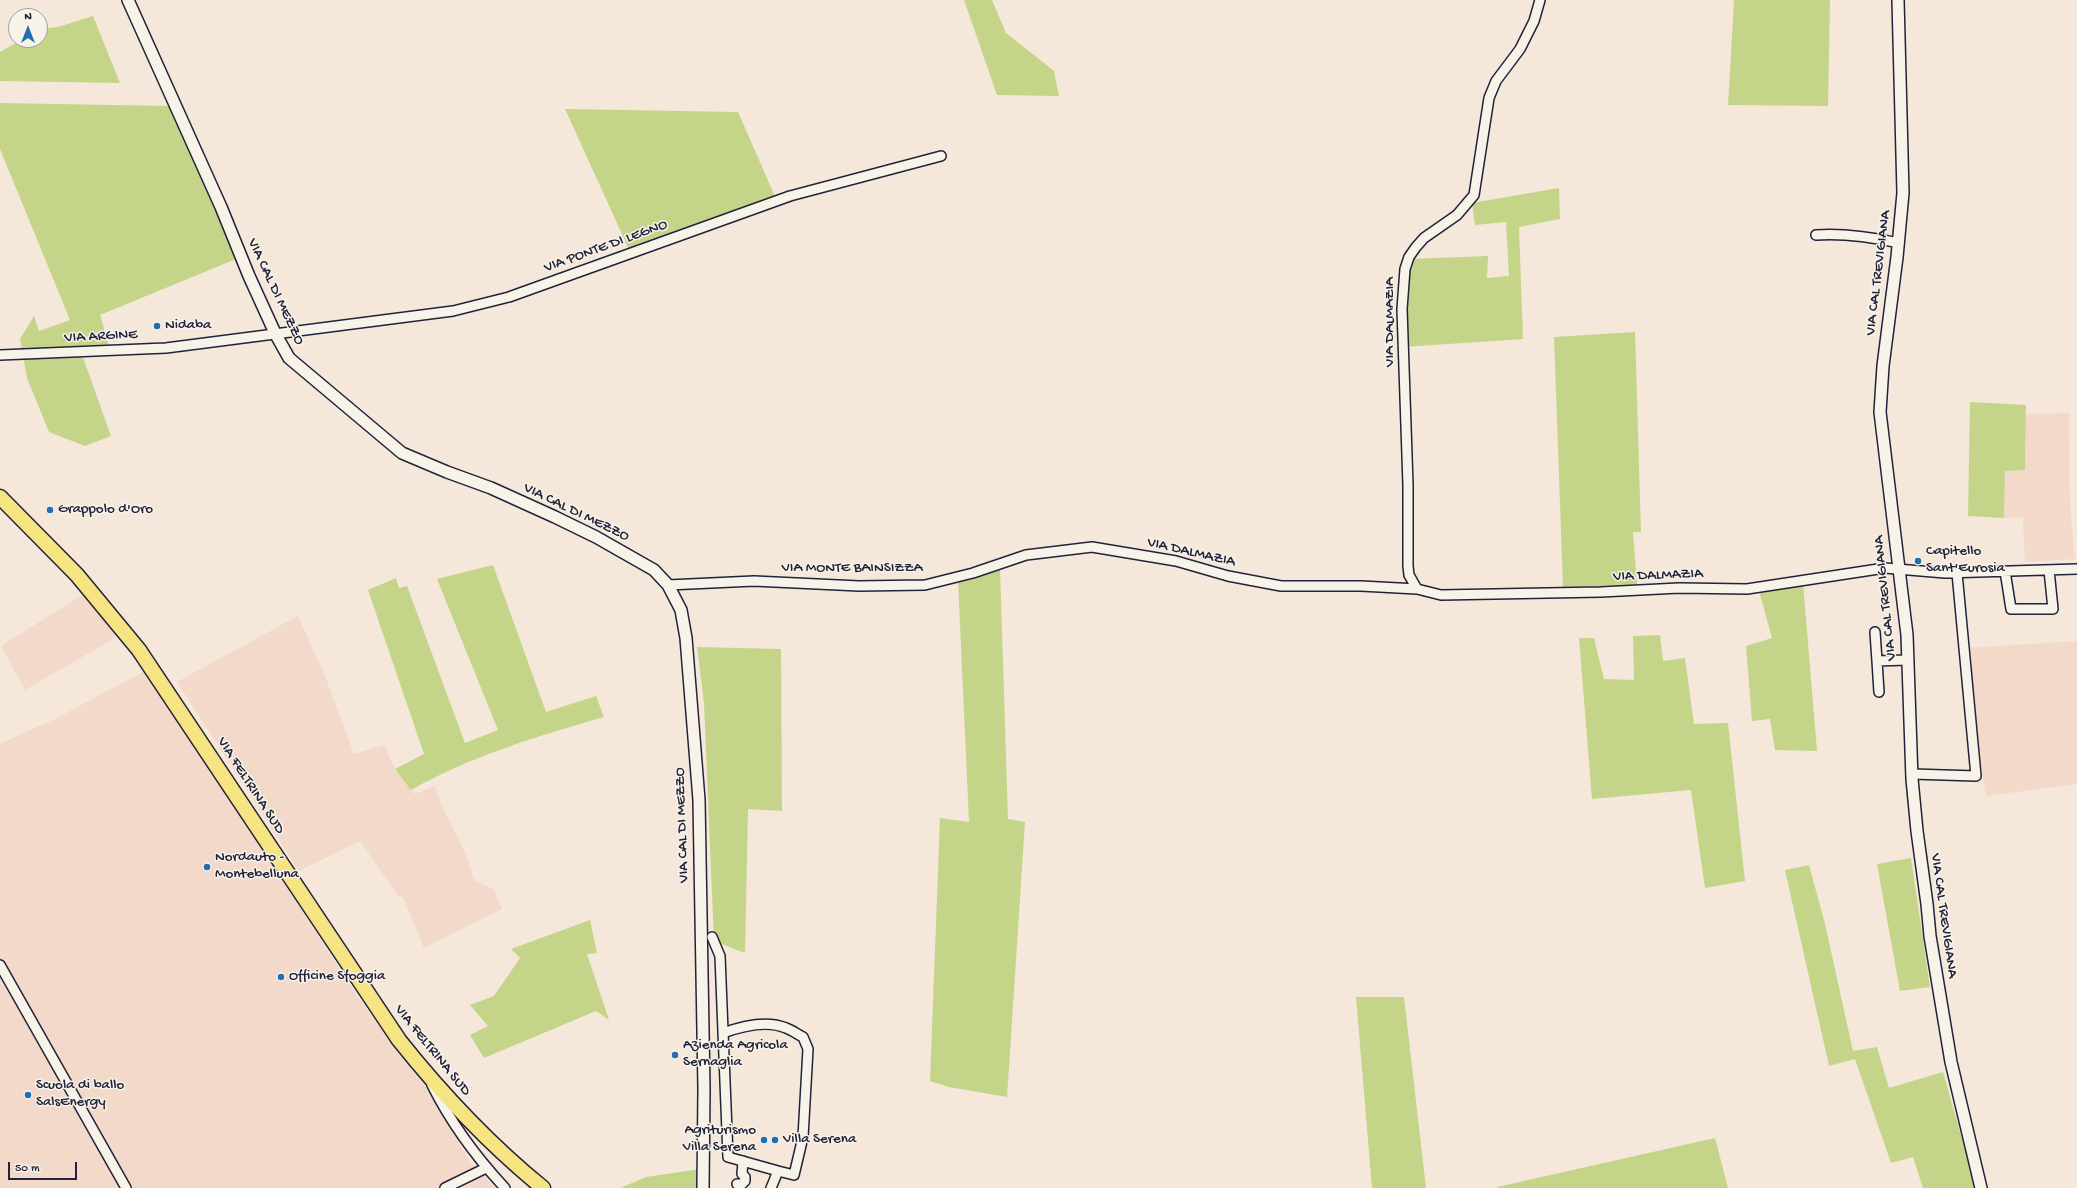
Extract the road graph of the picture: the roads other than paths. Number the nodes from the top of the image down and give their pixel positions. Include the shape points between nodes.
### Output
1 (128, 0) edge
2 (1540, 0) edge
3 (1898, 0) edge
4 (941, 156) dead end
5 (1816, 234) dead end
6 (1898, 244) junction
7 (275, 333) junction
8 (0, 355) edge
9 (0, 498) edge
10 (1103, 549) joint
11 (2077, 569) edge
12 (1900, 570) junction
13 (2049, 570) junction
14 (2005, 571) junction
15 (1956, 573) junction
16 (668, 585) junction
17 (1417, 589) junction
18 (1875, 632) dead end
19 (1908, 660) junction
20 (1877, 661) junction
21 (1880, 692) dead end
22 (1912, 774) junction
23 (712, 937) dead end
24 (0, 965) edge
25 (724, 1033) junction
26 (427, 1075) junction
27 (743, 1161) junction
28 (486, 1168) junction
29 (778, 1171) junction
30 (737, 1186) edge
31 (126, 1188) edge
32 (445, 1188) edge
33 (505, 1188) edge
34 (543, 1188) edge
35 (703, 1188) edge
36 (771, 1188) edge
37 (1981, 1188) edge

1 - 7 street, VIA CAL DI MEZZO
2 - 17 street, VIA DALMAZIA via 1534,21 1520,49 1496,81 1489,98 1474,195 1457,215 1424,238 1409,257 1405,269 1402,309 1408,566 1409,576
3 - 6 street, VIA CAL TREVIGIANA via 1904,170
4 - 7 street, VIA PONTE DI LEGNO via 790,196 509,297 453,311
5 - 6 street via 1877,238
6 - 12 street, VIA CAL TREVIGIANA via 1880,412
7 - 8 street, VIA ARGINE via 166,348
7 - 16 street, VIA CAL DI MEZZO via 289,358 402,453 556,517 654,570
9 - 26 main road, VIA FELTRINA SUD via 76,575 139,650 368,997
10 - 16 street, VIA MONTE BAINSIZZA via 1092,547 1026,555 973,573 925,585 859,586 754,581
10 - 17 street, VIA DALMAZIA via 1176,561 1228,576 1281,586
11 - 13 street, VIA DALMAZIA
12 - 15 street, VIA DALMAZIA
12 - 17 street, VIA DALMAZIA via 1885,568 1747,589 1679,588 1441,595
12 - 19 street, VIA CAL TREVIGIANA
13 - 14 street, VIA DALMAZIA
13 - 14 street via 2053,609 2011,610
14 - 15 street, VIA DALMAZIA
15 - 22 street via 1976,776
16 - 35 street, VIA CAL DI MEZZO via 681,610 686,638 699,800 704,1088
18 - 20 street
19 - 20 street
19 - 22 street, VIA CAL TREVIGIANA
20 - 21 street
22 - 37 street, VIA CAL TREVIGIANA via 1916,831 1938,988 1954,1075
23 - 25 street via 720,956
24 - 31 street
25 - 27 street via 728,1157
25 - 29 street via 739,1027 762,1024 785,1027 803,1037 808,1049 803,1137 794,1175
26 - 28 street via 448,1116
26 - 34 main road, VIA FELTRINA SUD via 474,1127
27 - 29 street
27 - 30 street via 742,1174 734,1177
28 - 32 street
28 - 33 street
29 - 36 street

